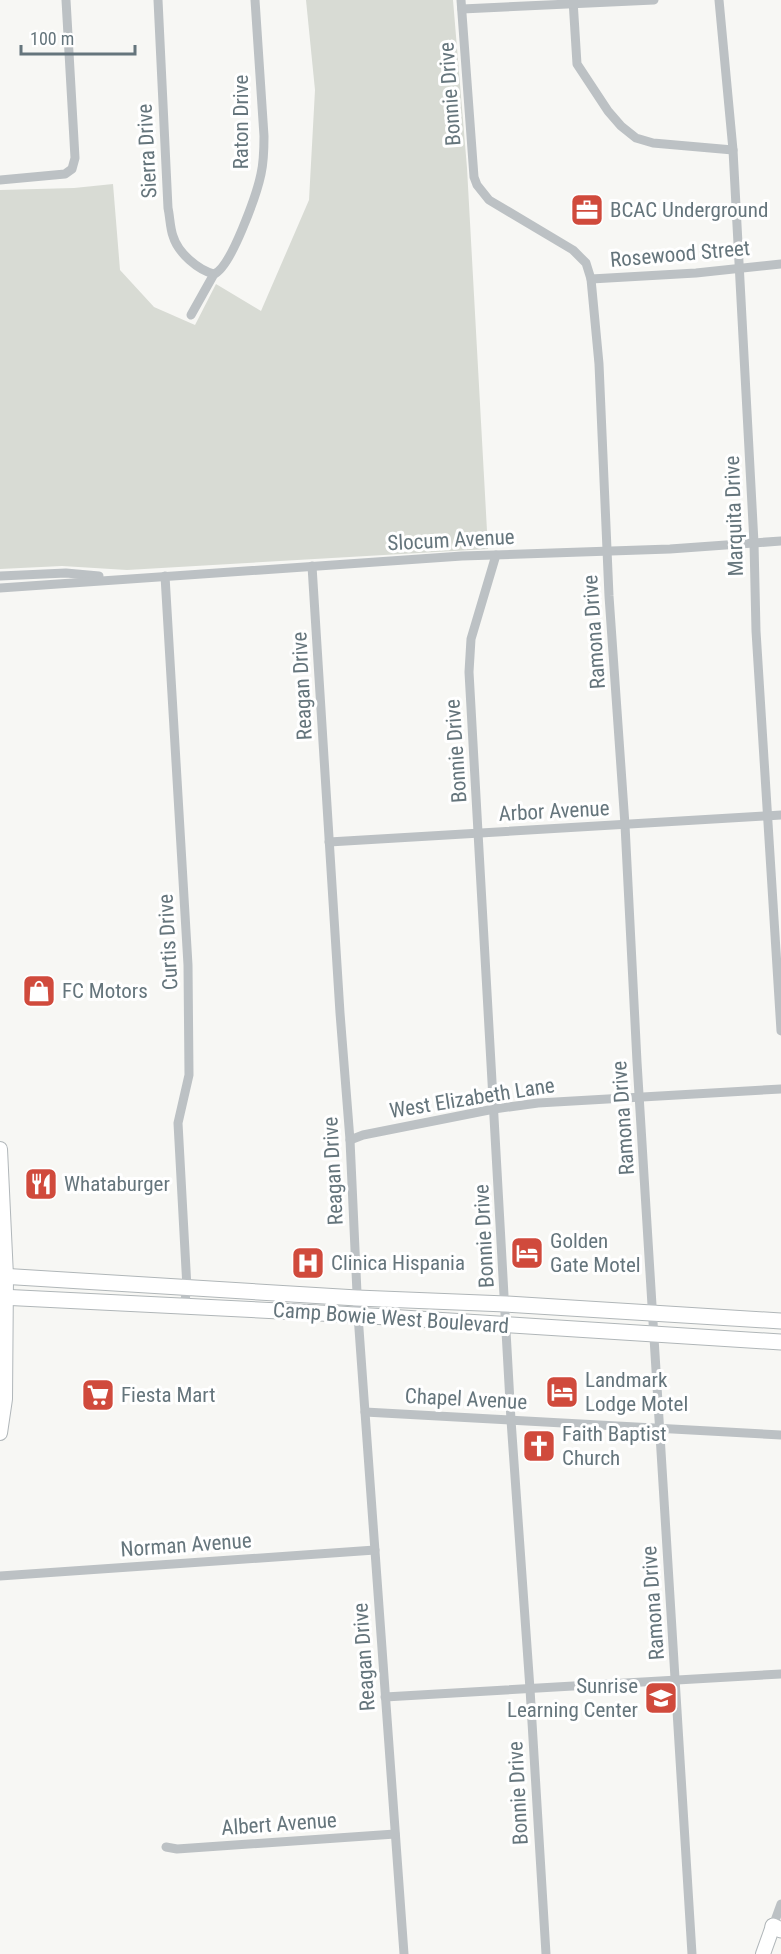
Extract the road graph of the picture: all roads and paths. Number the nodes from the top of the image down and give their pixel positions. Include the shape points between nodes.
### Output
1 (66, 0) edge
2 (158, 0) edge
3 (255, 0) edge
4 (654, 0) edge
5 (719, 0) edge
6 (573, 1) edge
7 (461, 4) edge
8 (733, 150) junction
9 (0, 180) edge
10 (477, 185) joint
11 (781, 264) edge
12 (739, 268) junction
13 (217, 273) junction
14 (591, 279) junction
15 (190, 315) dead end
16 (781, 541) edge
17 (754, 543) junction
18 (608, 552) junction
19 (496, 555) junction
20 (312, 566) junction
21 (0, 576) edge
22 (165, 576) junction
23 (123, 578) junction
24 (0, 588) edge
25 (781, 815) edge
26 (769, 816) junction
27 (625, 825) junction
28 (479, 834) junction
29 (329, 842) junction
30 (781, 1031) edge
31 (781, 1089) edge
32 (640, 1096) junction
33 (494, 1109) junction
34 (350, 1140) junction
35 (0, 1149) edge
36 (3, 1276) edge
37 (187, 1288) junction
38 (3, 1297) edge
39 (357, 1298) junction
40 (506, 1304) junction
41 (184, 1306) junction
42 (653, 1313) junction
43 (358, 1315) junction
44 (781, 1321) edge
45 (506, 1326) junction
46 (654, 1333) junction
47 (781, 1342) edge
48 (365, 1412) junction
49 (511, 1419) junction
50 (660, 1428) junction
51 (0, 1433) edge
52 (781, 1435) edge
53 (375, 1550) junction
54 (0, 1576) edge
55 (781, 1674) edge
56 (675, 1680) junction
57 (530, 1689) junction
58 (385, 1697) junction
59 (395, 1834) junction
60 (166, 1847) dead end
61 (781, 1904) edge
62 (777, 1928) edge
63 (404, 1954) edge
64 (546, 1954) edge
65 (692, 1954) edge
66 (764, 1954) edge

1 - 9 street via 75,158 70,172
2 - 13 street, Sierra Drive via 172,236 197,266
3 - 13 street, Raton Drive via 264,158 245,224
4 - 6 street
5 - 8 street, Marquita Drive
6 - 7 street
6 - 8 street via 577,64 621,126 636,138 653,143
7 - 10 street, Bonnie Drive
8 - 12 street, Marquita Drive
10 - 14 street, Rosewood Street via 489,200 573,250 586,263
11 - 12 street, Rosewood Street
12 - 14 street, Rosewood Street
12 - 17 street, Marquita Drive
13 - 15 street, Raton Drive
14 - 18 street, Ramona Drive
16 - 17 street, Slocum Avenue
17 - 18 street, Slocum Avenue
17 - 26 street, Marquita Drive
18 - 19 street, Slocum Avenue
18 - 27 street, Ramona Drive
19 - 20 street, Slocum Avenue
19 - 28 street, Bonnie Drive via 471,639 469,672
20 - 22 street, Slocum Avenue
20 - 29 street, Reagan Drive
21 - 23 street, Slocum Avenue via 66,573
22 - 23 street, Slocum Avenue
22 - 37 street, Curtis Drive via 188,965 189,1075 178,1123
23 - 24 street, Slocum Avenue
25 - 26 street, Arbor Avenue
26 - 27 street, Arbor Avenue
26 - 30 street, Marquita Drive
27 - 28 street, Arbor Avenue
27 - 32 street, Ramona Drive
28 - 29 street, Arbor Avenue
28 - 33 street, Bonnie Drive
29 - 34 street, Reagan Drive
31 - 32 street, West Elizabeth Lane
32 - 33 street, West Elizabeth Lane
32 - 42 street, Ramona Drive
33 - 34 street, West Elizabeth Lane
33 - 40 street, Bonnie Drive
34 - 39 street, Reagan Drive
35 - 36 street
36 - 37 main road, Camp Bowie West Boulevard
36 - 38 street
37 - 39 main road, Camp Bowie West Boulevard
37 - 41 street, Curtis Drive
38 - 41 main road, Camp Bowie West Boulevard
38 - 51 street via 5,1399
39 - 40 main road, Camp Bowie West Boulevard
39 - 43 street, Reagan Drive
40 - 42 main road, Camp Bowie West Boulevard
40 - 45 street, Bonnie Drive
41 - 43 main road, Camp Bowie West Boulevard
42 - 44 main road, Camp Bowie West Boulevard
42 - 46 street, Ramona Drive
43 - 45 main road, Camp Bowie West Boulevard
43 - 48 street, Reagan Drive
45 - 46 main road, Camp Bowie West Boulevard
45 - 49 street, Bonnie Drive
46 - 47 main road, Camp Bowie West Boulevard
46 - 50 street, Ramona Drive
48 - 49 street, Chapel Avenue
48 - 53 street, Reagan Drive
49 - 50 street, Chapel Avenue
49 - 57 street, Bonnie Drive
50 - 52 street, Chapel Avenue
50 - 56 street, Ramona Drive
53 - 54 street, Norman Avenue
53 - 58 street, Reagan Drive
55 - 56 street
56 - 57 street
56 - 65 street, Ramona Drive
57 - 58 street
57 - 64 street, Bonnie Drive
58 - 59 street, Reagan Drive
59 - 60 street, Albert Avenue
59 - 63 street, Reagan Drive
61 - 62 street
62 - 66 street

